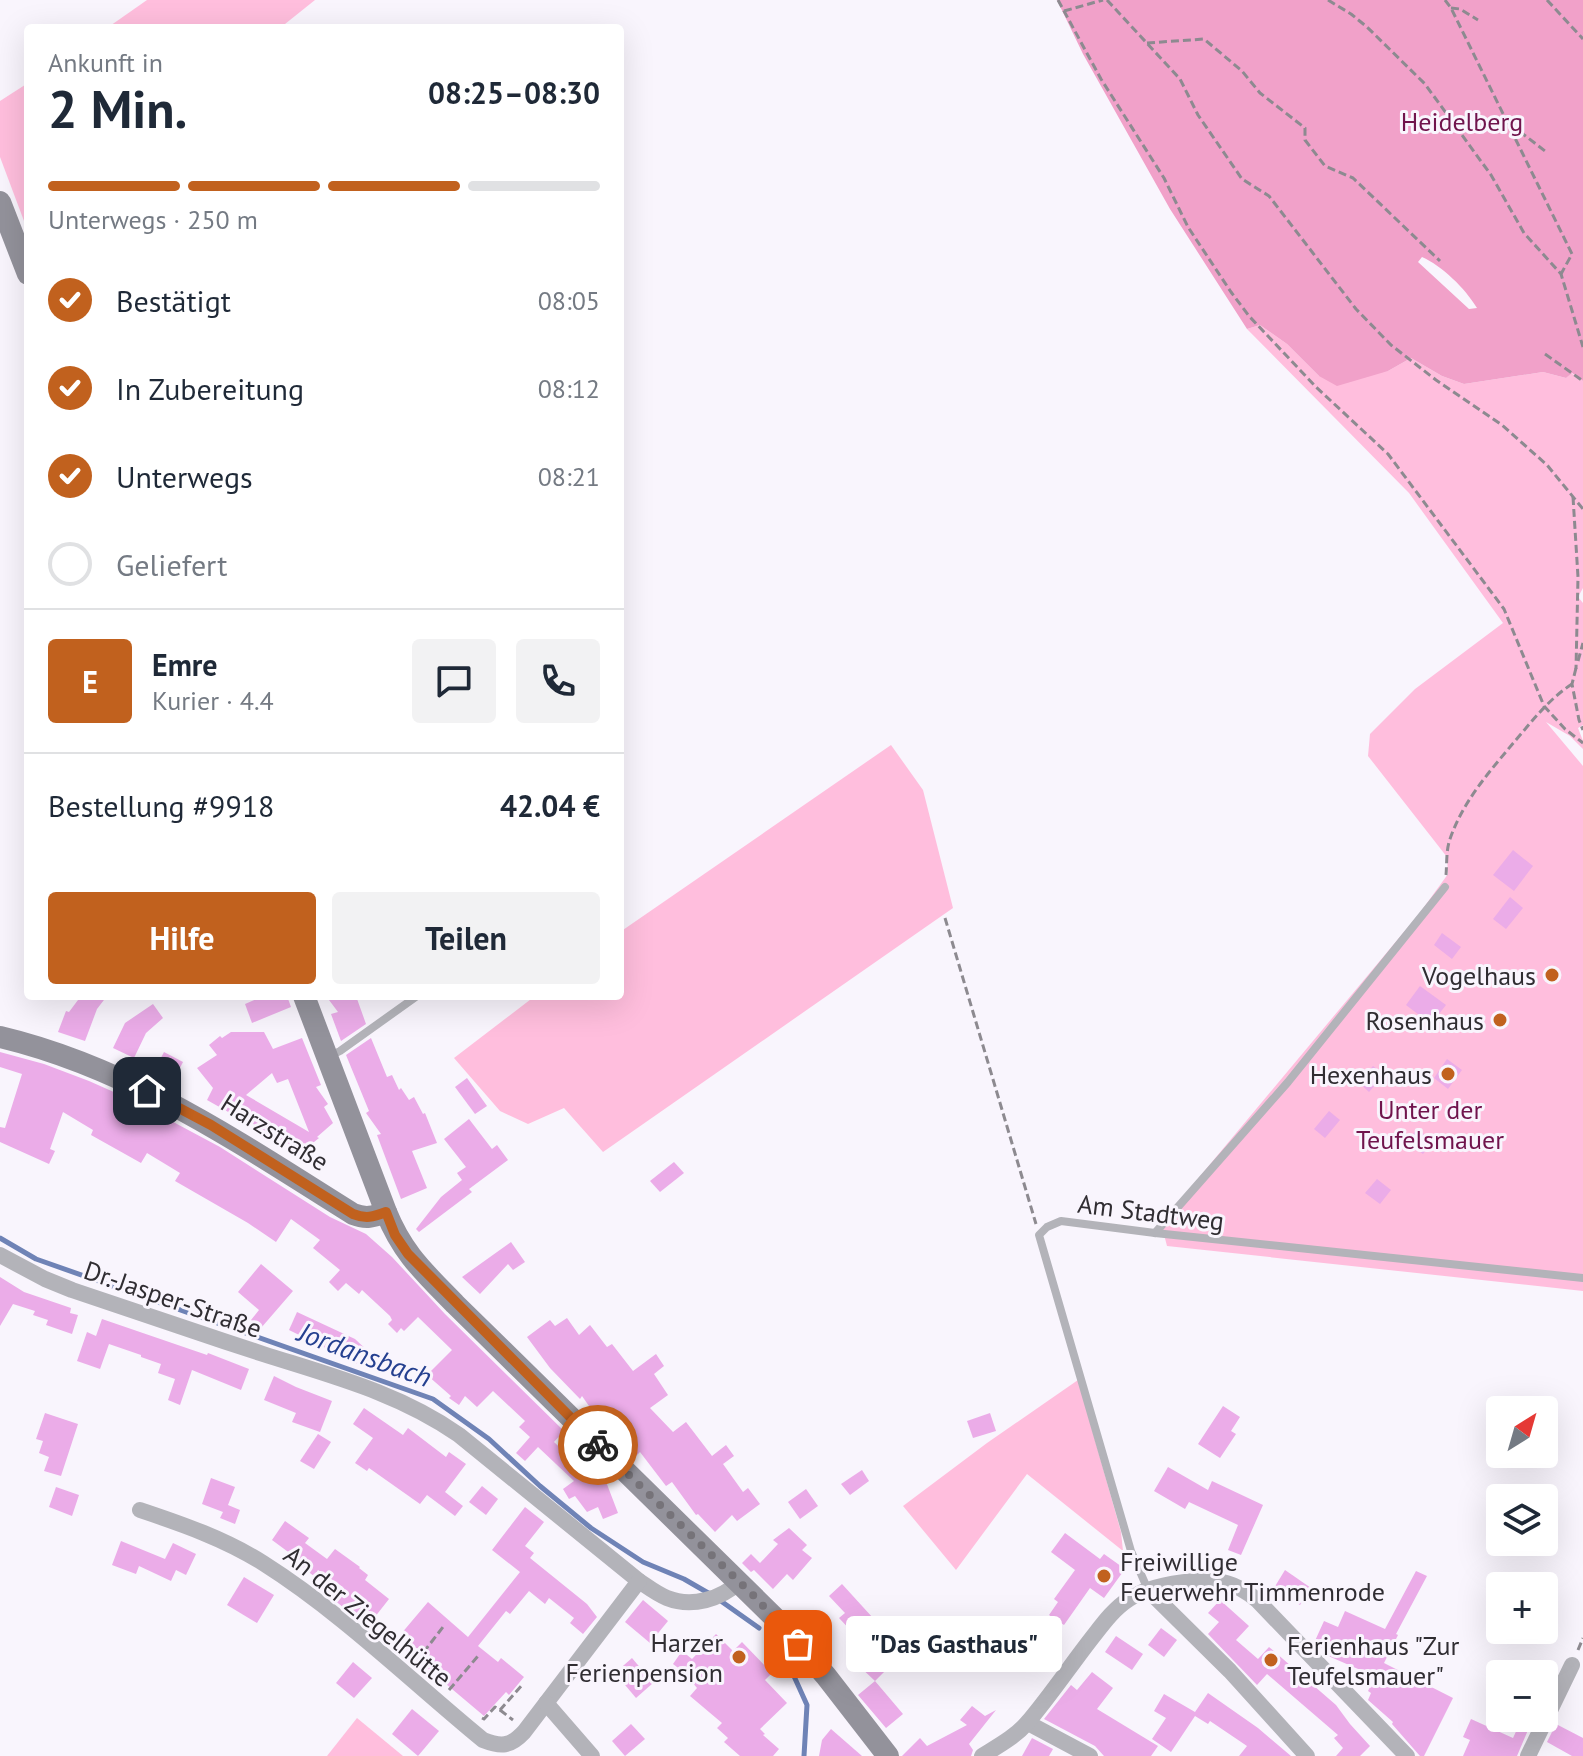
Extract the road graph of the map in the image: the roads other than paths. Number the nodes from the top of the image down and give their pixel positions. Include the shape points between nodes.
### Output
1 (0, 202) edge
2 (24, 264) edge
3 (1445, 887) road end
4 (306, 1000) edge
5 (411, 1000) edge
6 (0, 1037) edge
7 (327, 1057) junction
8 (386, 1212) junction
9 (1155, 1233) junction
10 (0, 1255) edge
11 (1583, 1278) edge
12 (140, 1510) dead end
13 (639, 1581) junction
14 (734, 1587) junction
15 (1148, 1590) junction
16 (1572, 1665) dead end
17 (546, 1703) junction
18 (1028, 1723) junction
19 (592, 1756) edge
20 (888, 1756) edge
21 (982, 1756) edge
22 (1090, 1756) edge
23 (1307, 1756) edge
24 (1407, 1756) edge
25 (1528, 1756) edge

1 - 2 main road
3 - 9 lane via 1288,1082
4 - 7 main road
5 - 7 lane
6 - 8 main road, Harzstraße via 88,1064 147,1091 353,1214 364,1218
7 - 8 main road
8 - 14 main road via 395,1235 425,1274 666,1512
9 - 11 lane, Am Stadtweg
9 - 15 lane, Am Stadtweg via 1061,1221 1039,1235 1131,1551
10 - 13 street, Dr.-Jasper-Straße via 72,1290 335,1377 434,1417
12 - 17 street, An der Ziegelhütte via 228,1544 292,1582 483,1740 496,1745 515,1740
13 - 14 street, Dr.-Jasper-Straße via 681,1602 705,1601
13 - 17 street, An der Ziegelhütte
14 - 20 main road via 778,1621
15 - 18 street via 1109,1616
15 - 23 street
15 - 24 street via 1214,1580 1243,1589
16 - 25 street
17 - 19 street
18 - 21 street
18 - 22 street

